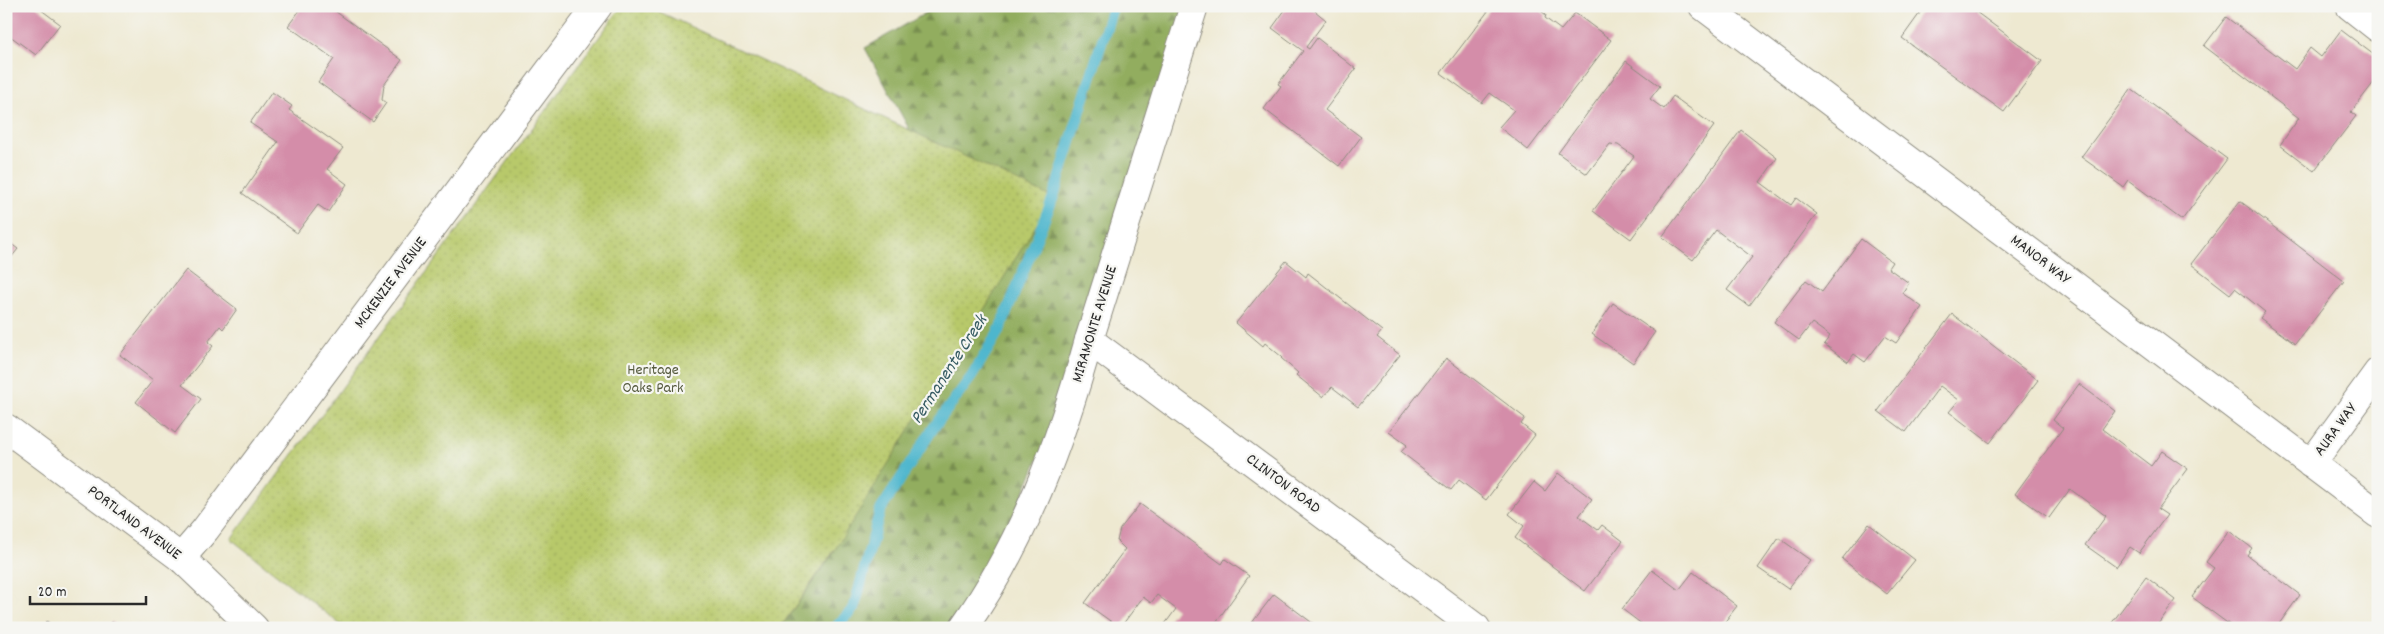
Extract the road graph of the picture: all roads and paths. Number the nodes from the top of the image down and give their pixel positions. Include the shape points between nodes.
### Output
1 (598, 6) edge
2 (1194, 6) edge
3 (1703, 6) edge
4 (2350, 6) edge
5 (2378, 28) edge
6 (1089, 340) junction
7 (2378, 372) edge
8 (6, 428) edge
9 (2311, 464) junction
10 (2378, 514) edge
11 (181, 558) junction
12 (254, 628) edge
13 (963, 628) edge
14 (1476, 628) edge

1 - 11 street, MCKENZIE AVENUE
2 - 6 street, MIRAMONTE AVENUE
3 - 9 street, MANOR WAY
4 - 5 street
6 - 13 street, MIRAMONTE AVENUE via 1074,394 1033,503 1004,560
6 - 14 street, CLINTON ROAD
7 - 9 street, AURA WAY
8 - 11 street, PORTLAND AVENUE
9 - 10 street, MANOR WAY
11 - 12 street, PORTLAND AVENUE

